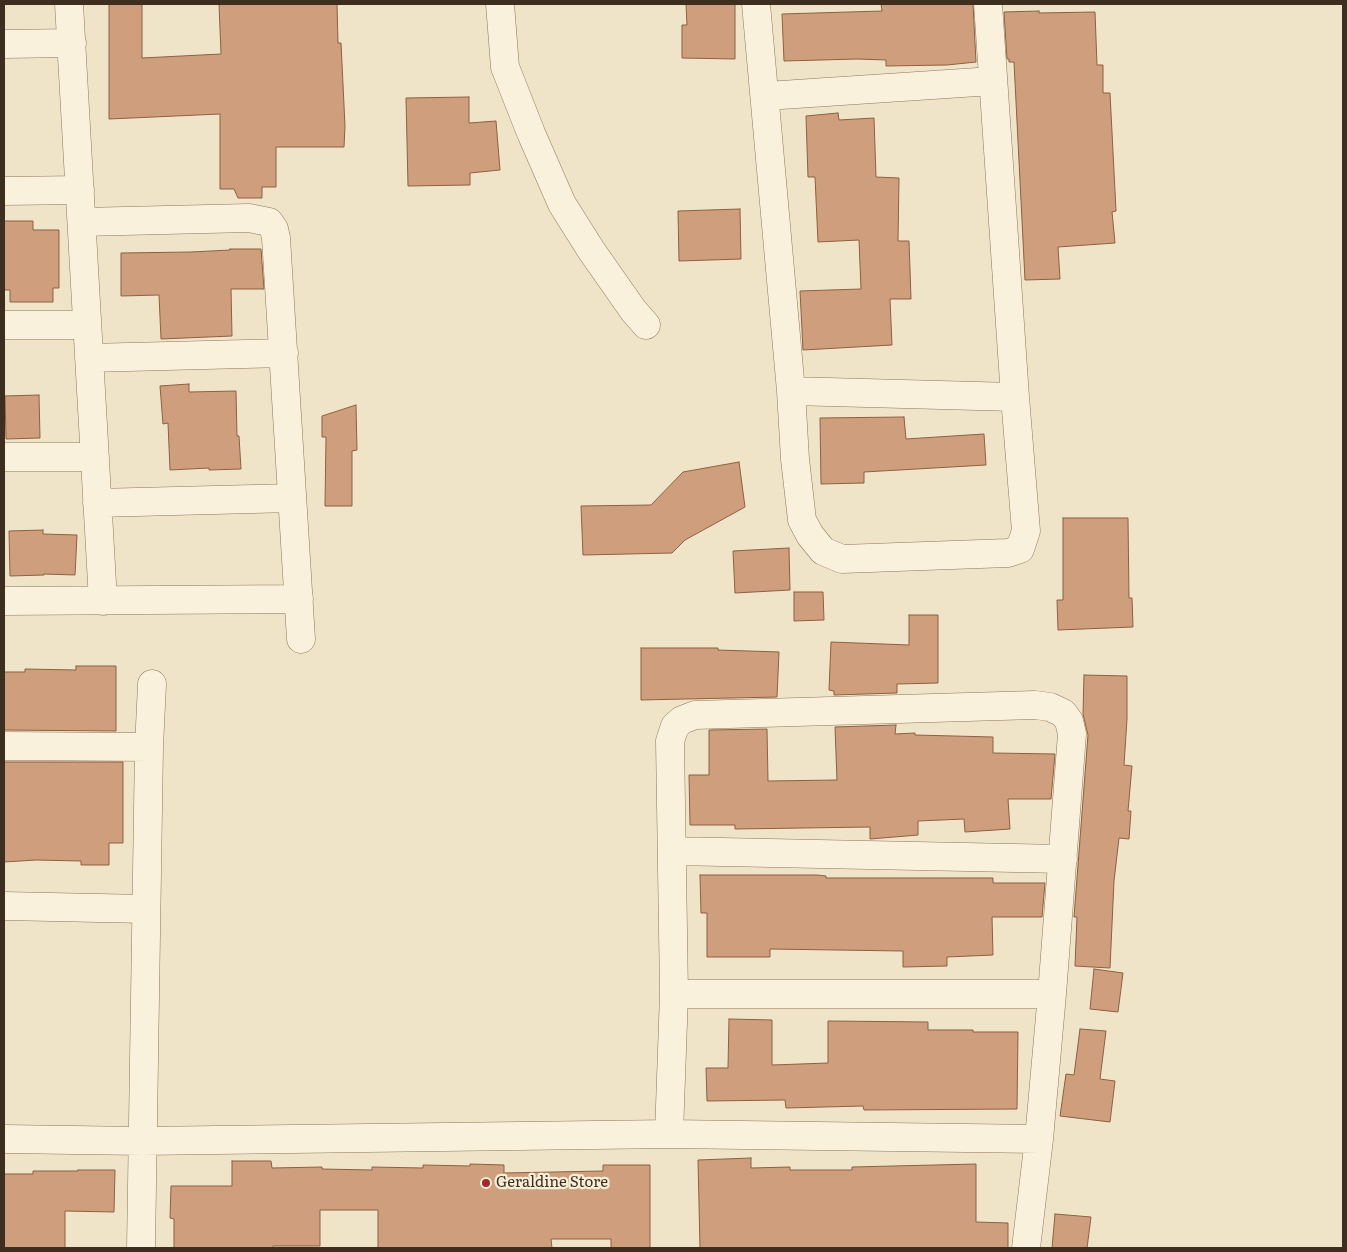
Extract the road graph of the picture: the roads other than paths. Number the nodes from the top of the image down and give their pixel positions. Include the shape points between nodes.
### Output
1 (69, 4) edge
2 (500, 4) edge
3 (756, 4) edge
4 (988, 4) edge
5 (72, 43) junction
6 (4, 44) edge
7 (993, 81) junction
8 (766, 96) junction
9 (80, 190) junction
10 (4, 191) edge
11 (82, 222) junction
12 (4, 325) edge
13 (87, 325) junction
14 (646, 325) dead end
15 (284, 353) junction
16 (90, 358) junction
17 (791, 390) junction
18 (1015, 397) junction
19 (4, 457) edge
20 (95, 457) junction
21 (292, 498) junction
22 (97, 504) junction
23 (299, 599) junction
24 (103, 601) junction
25 (4, 602) edge
26 (301, 639) dead end
27 (152, 684) dead end
28 (4, 746) edge
29 (149, 747) junction
30 (673, 851) junction
31 (1063, 859) junction
32 (4, 906) edge
33 (146, 908) junction
34 (674, 994) junction
35 (1052, 994) junction
36 (669, 1134) junction
37 (4, 1139) edge
38 (1038, 1139) junction
39 (142, 1141) junction
40 (141, 1248) edge
41 (1026, 1248) edge

1 - 5 street
2 - 14 street via 505,67 562,204
3 - 8 street
4 - 7 street
5 - 6 street
5 - 9 street
7 - 8 street
7 - 18 street
8 - 17 street
9 - 10 street
9 - 11 street
11 - 13 street
11 - 15 street via 249,218 269,222 276,238
12 - 13 street
13 - 16 street
15 - 16 street
15 - 21 street
16 - 20 street
17 - 18 street
17 - 18 street via 802,520 823,551 842,559 1008,553 1020,549 1026,531
19 - 20 street
20 - 22 street
21 - 22 street
21 - 23 street
22 - 24 street
23 - 24 street
23 - 26 street
24 - 25 street
27 - 29 street
28 - 29 street
29 - 33 street
30 - 31 street
30 - 31 street via 670,741 675,726 682,720 695,715 1035,705 1063,713 1072,734
30 - 34 street
31 - 35 street
32 - 33 street
33 - 39 street
34 - 35 street
34 - 36 street
35 - 38 street
36 - 38 street
36 - 39 street
37 - 39 street
38 - 41 street
39 - 40 street

